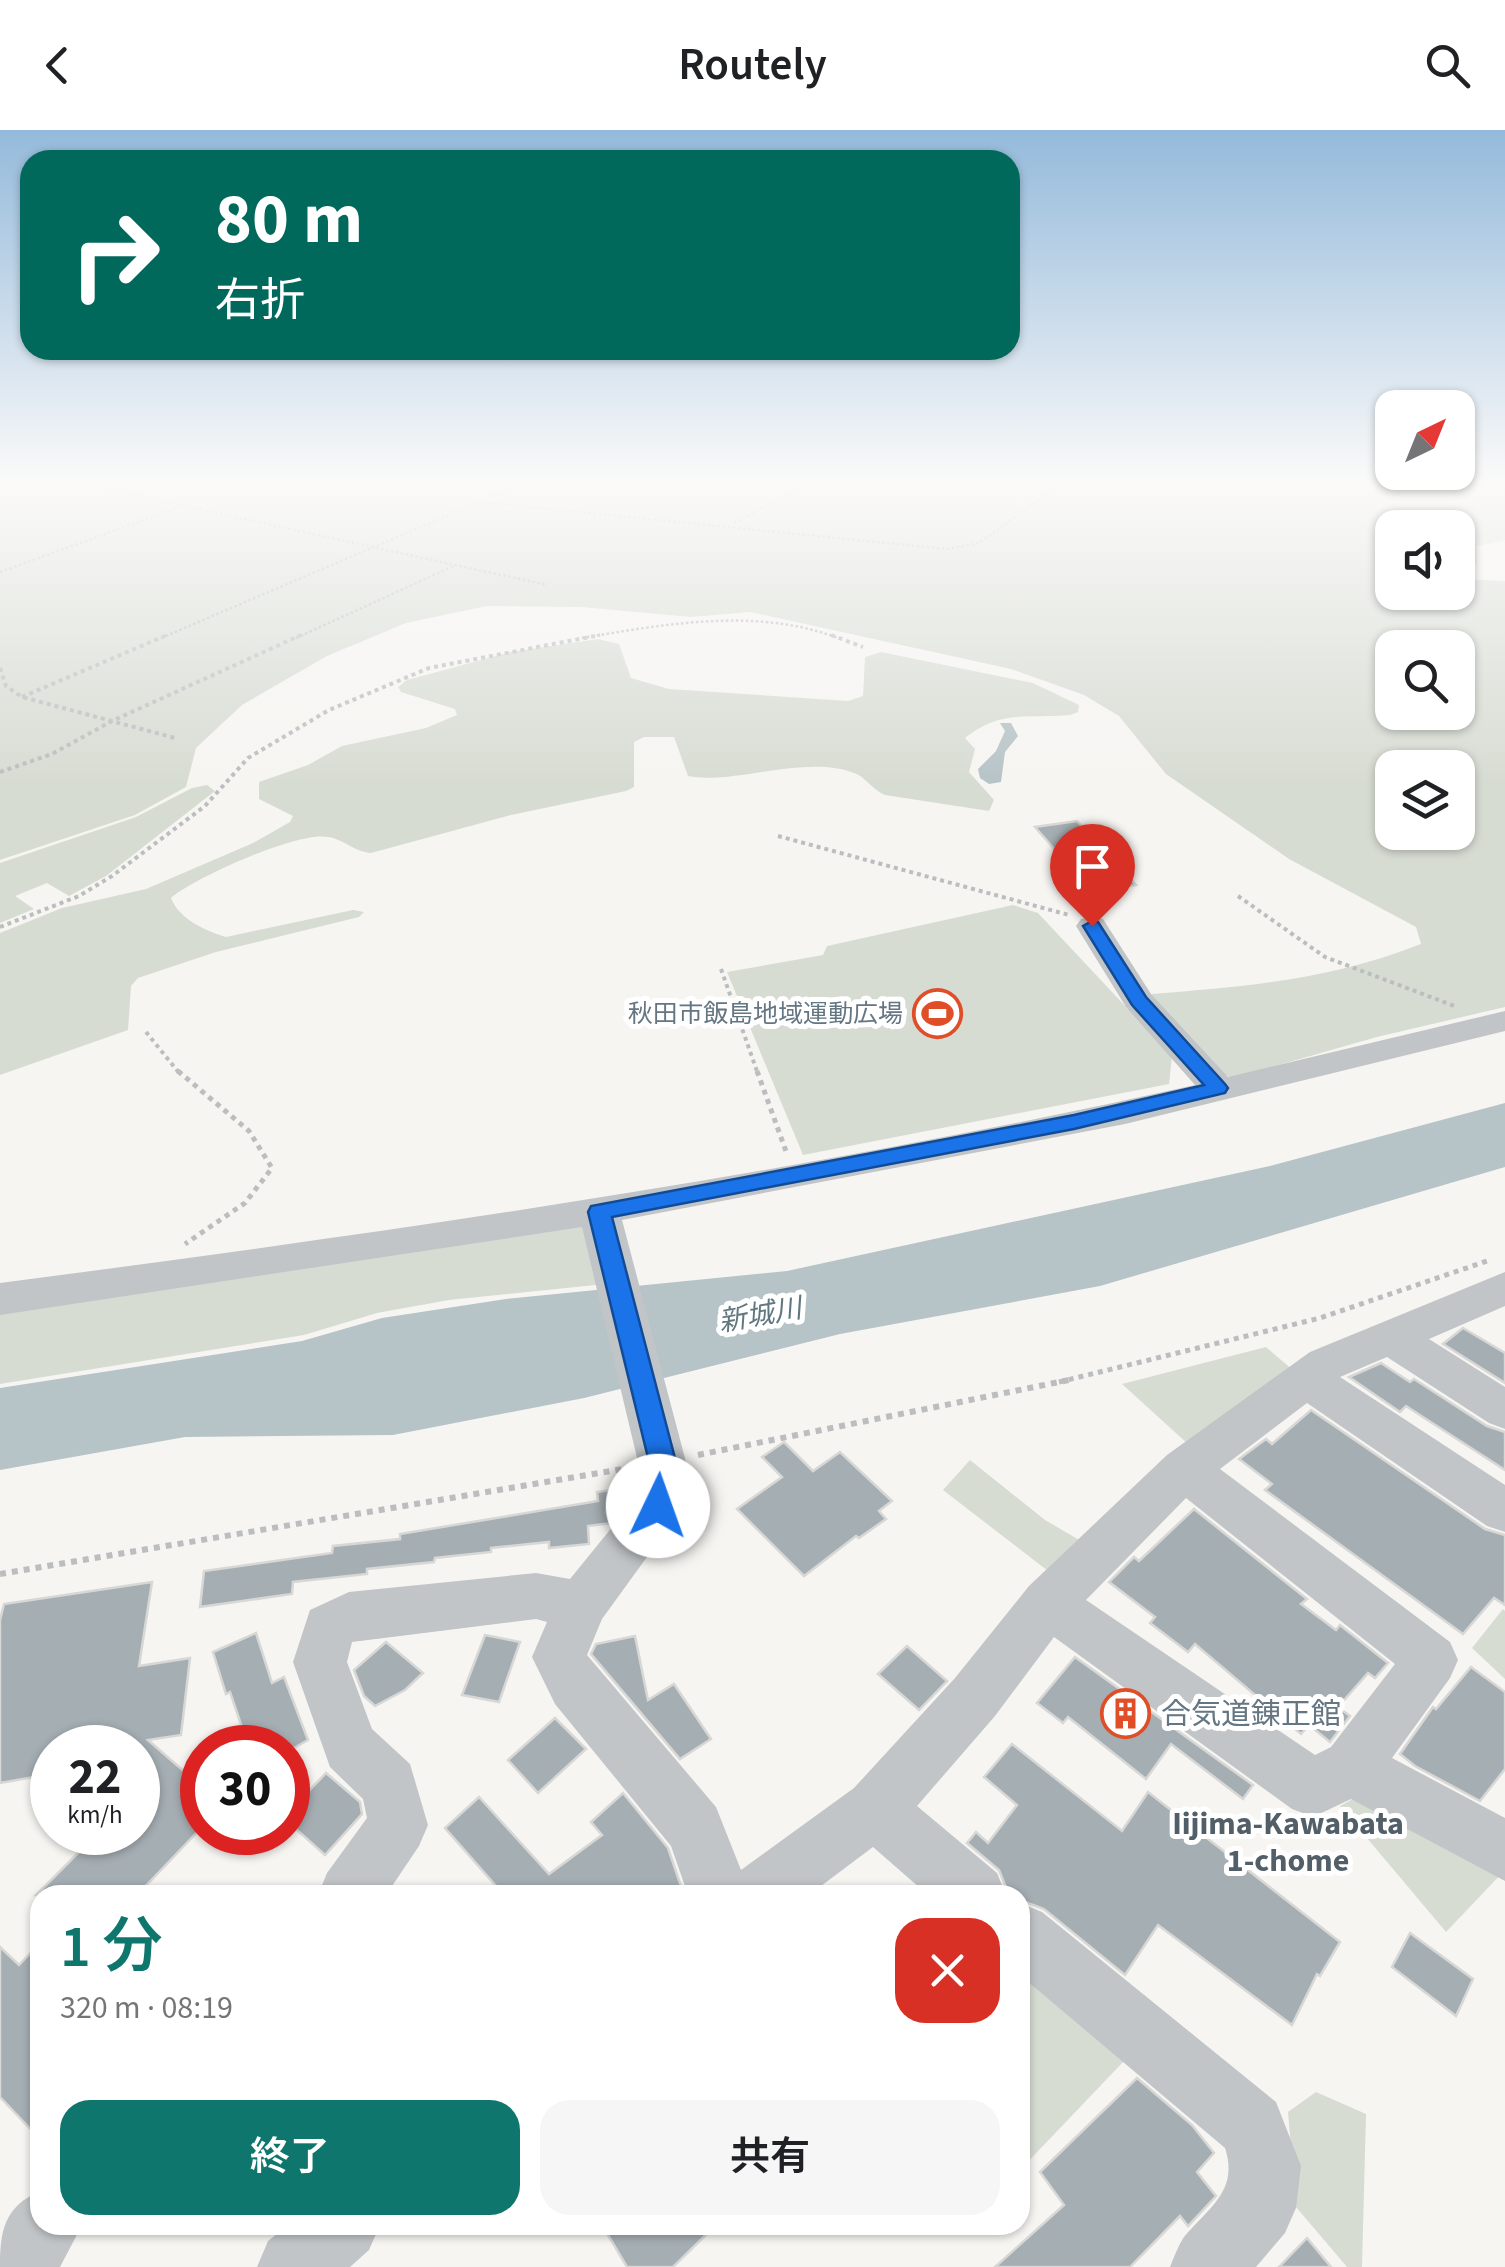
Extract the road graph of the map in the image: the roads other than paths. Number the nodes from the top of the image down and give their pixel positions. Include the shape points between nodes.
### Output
1 (1092, 926) road end
2 (1502, 1021) edge
3 (1218, 1088) junction
4 (599, 1212) junction
5 (1505, 1288) edge
6 (0, 1299) edge
7 (1388, 1335) junction
8 (1306, 1378) junction
9 (1505, 1410) edge
10 (1184, 1470) junction
11 (1505, 1511) edge
12 (1048, 1604) junction
13 (581, 1606) junction
14 (1351, 1767) junction
15 (875, 1809) junction
16 (1505, 1851) edge
17 (356, 1885) edge
18 (716, 1885) edge
19 (772, 1885) edge
20 (963, 1885) edge
21 (1030, 1942) edge
22 (39, 2235) edge
23 (332, 2235) edge
24 (16, 2267) edge
25 (294, 2267) edge
26 (1207, 2267) edge

1 - 3 street via 1138,1000
2 - 3 street
3 - 4 street via 1074,1122
4 - 6 street via 297,1261
4 - 13 street via 662,1462 658,1506
5 - 7 street
7 - 8 street
7 - 9 street
8 - 10 street
8 - 11 street
10 - 12 street
10 - 14 street via 1431,1660
12 - 14 street via 1313,1788
12 - 15 street
13 - 17 street via 536,1596 350,1616 329,1627 320,1662 350,1747 389,1784 398,1825
13 - 18 street via 559,1657 575,1686 695,1828
14 - 16 street
15 - 19 street
15 - 20 street
21 - 26 street via 1252,2126 1266,2166 1260,2208
22 - 24 street
23 - 25 street

